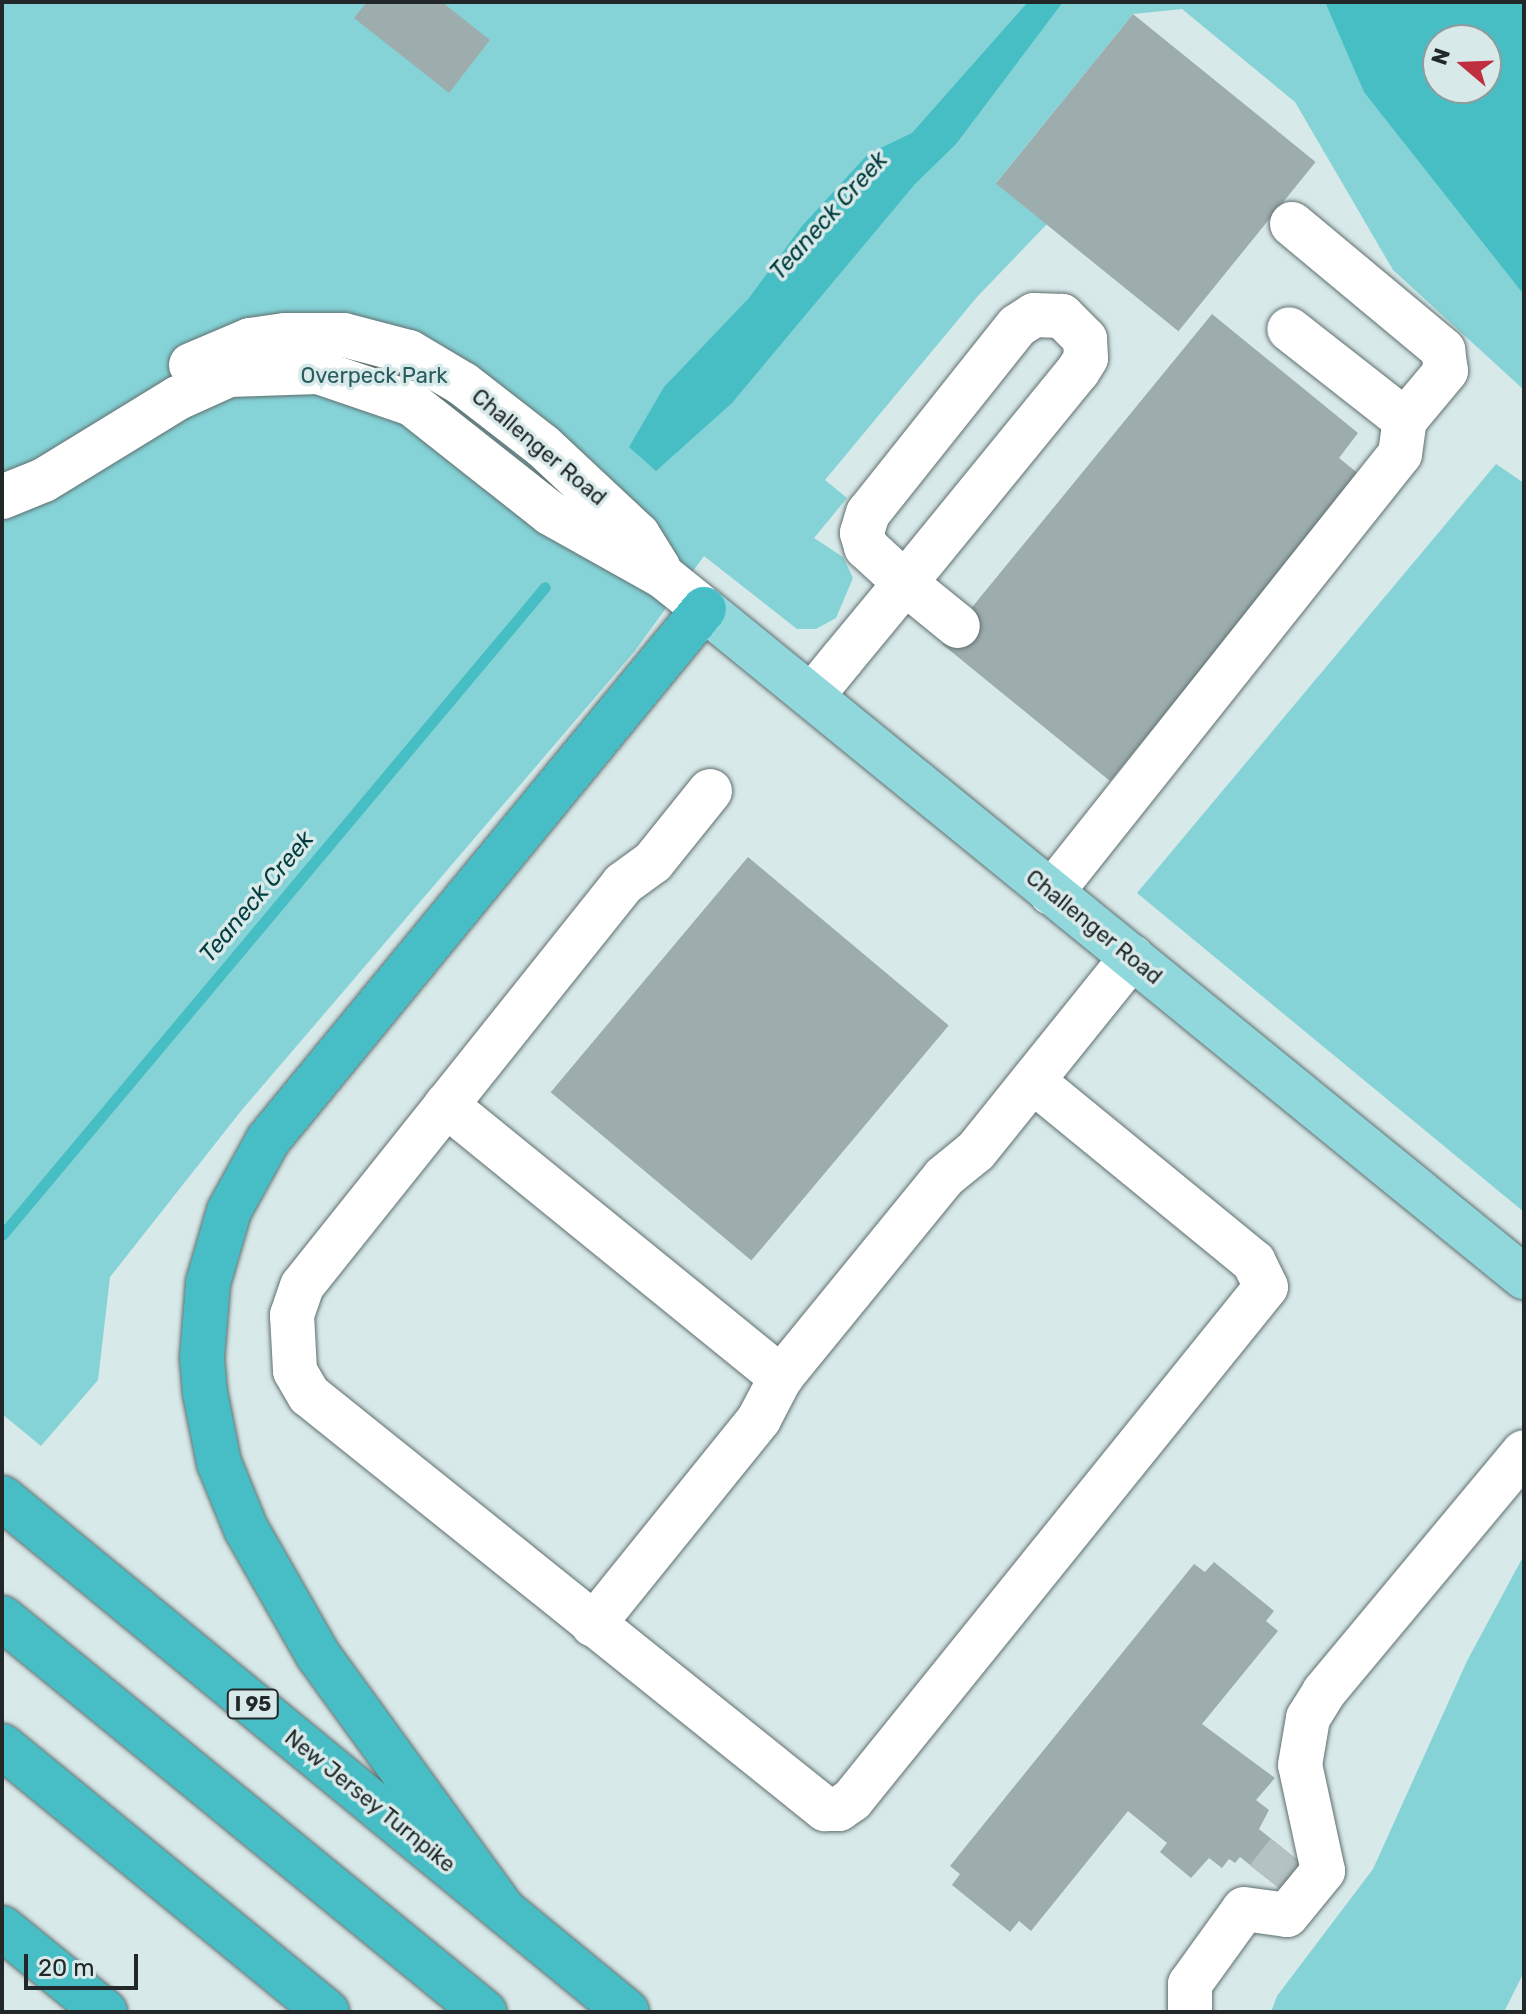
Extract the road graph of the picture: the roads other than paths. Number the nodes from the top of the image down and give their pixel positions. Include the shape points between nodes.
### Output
1 (1292, 224) dead end
2 (1289, 329) dead end
3 (1405, 420) junction
4 (2, 494) edge
5 (905, 583) junction
6 (704, 609) junction
7 (958, 626) dead end
8 (812, 696) junction
9 (710, 791) dead end
10 (1051, 893) junction
11 (1132, 957) junction
12 (1033, 1081) junction
13 (446, 1105) junction
14 (1524, 1277) edge
15 (781, 1377) junction
16 (1524, 1452) edge
17 (2, 1498) edge
18 (2, 1618) edge
19 (593, 1625) junction
20 (2, 1746) edge
21 (504, 1911) junction
22 (2, 1928) edge
23 (105, 2012) edge
24 (327, 2012) edge
25 (484, 2012) edge
26 (627, 2012) edge
27 (1190, 2012) edge

1 - 3 street via 1443,350 1446,371
2 - 3 street
3 - 10 street via 1400,454 1380,483 1131,775
4 - 6 street, Challenger Road via 44,480 178,398 229,375 318,372 412,404 550,513 664,577
5 - 5 street via 1078,371 1087,349 1081,329 1072,322 1048,313 1017,326 868,513 862,533 866,547
5 - 7 street
5 - 8 street
6 - 8 main road, Challenger Road
6 - 21 highway via 268,1140 229,1211 208,1283 205,1393 219,1463 240,1518 318,1655
8 - 10 main road, Challenger Road
9 - 13 street via 653,862 623,884
10 - 11 main road, Challenger Road
11 - 12 street
11 - 14 main road, Challenger Road
12 - 15 street via 976,1151 944,1177
12 - 19 street via 1254,1262 1266,1278 1263,1295 839,1809 813,1803
13 - 15 street
13 - 19 street via 297,1295 292,1315 295,1371 309,1395
15 - 19 street via 759,1419
16 - 27 street via 1332,1681 1308,1718 1277,1866 1190,1984
17 - 21 highway, New Jersey Turnpike / I 95
18 - 25 highway
20 - 24 highway
21 - 26 highway, New Jersey Turnpike / I 95
22 - 23 highway

